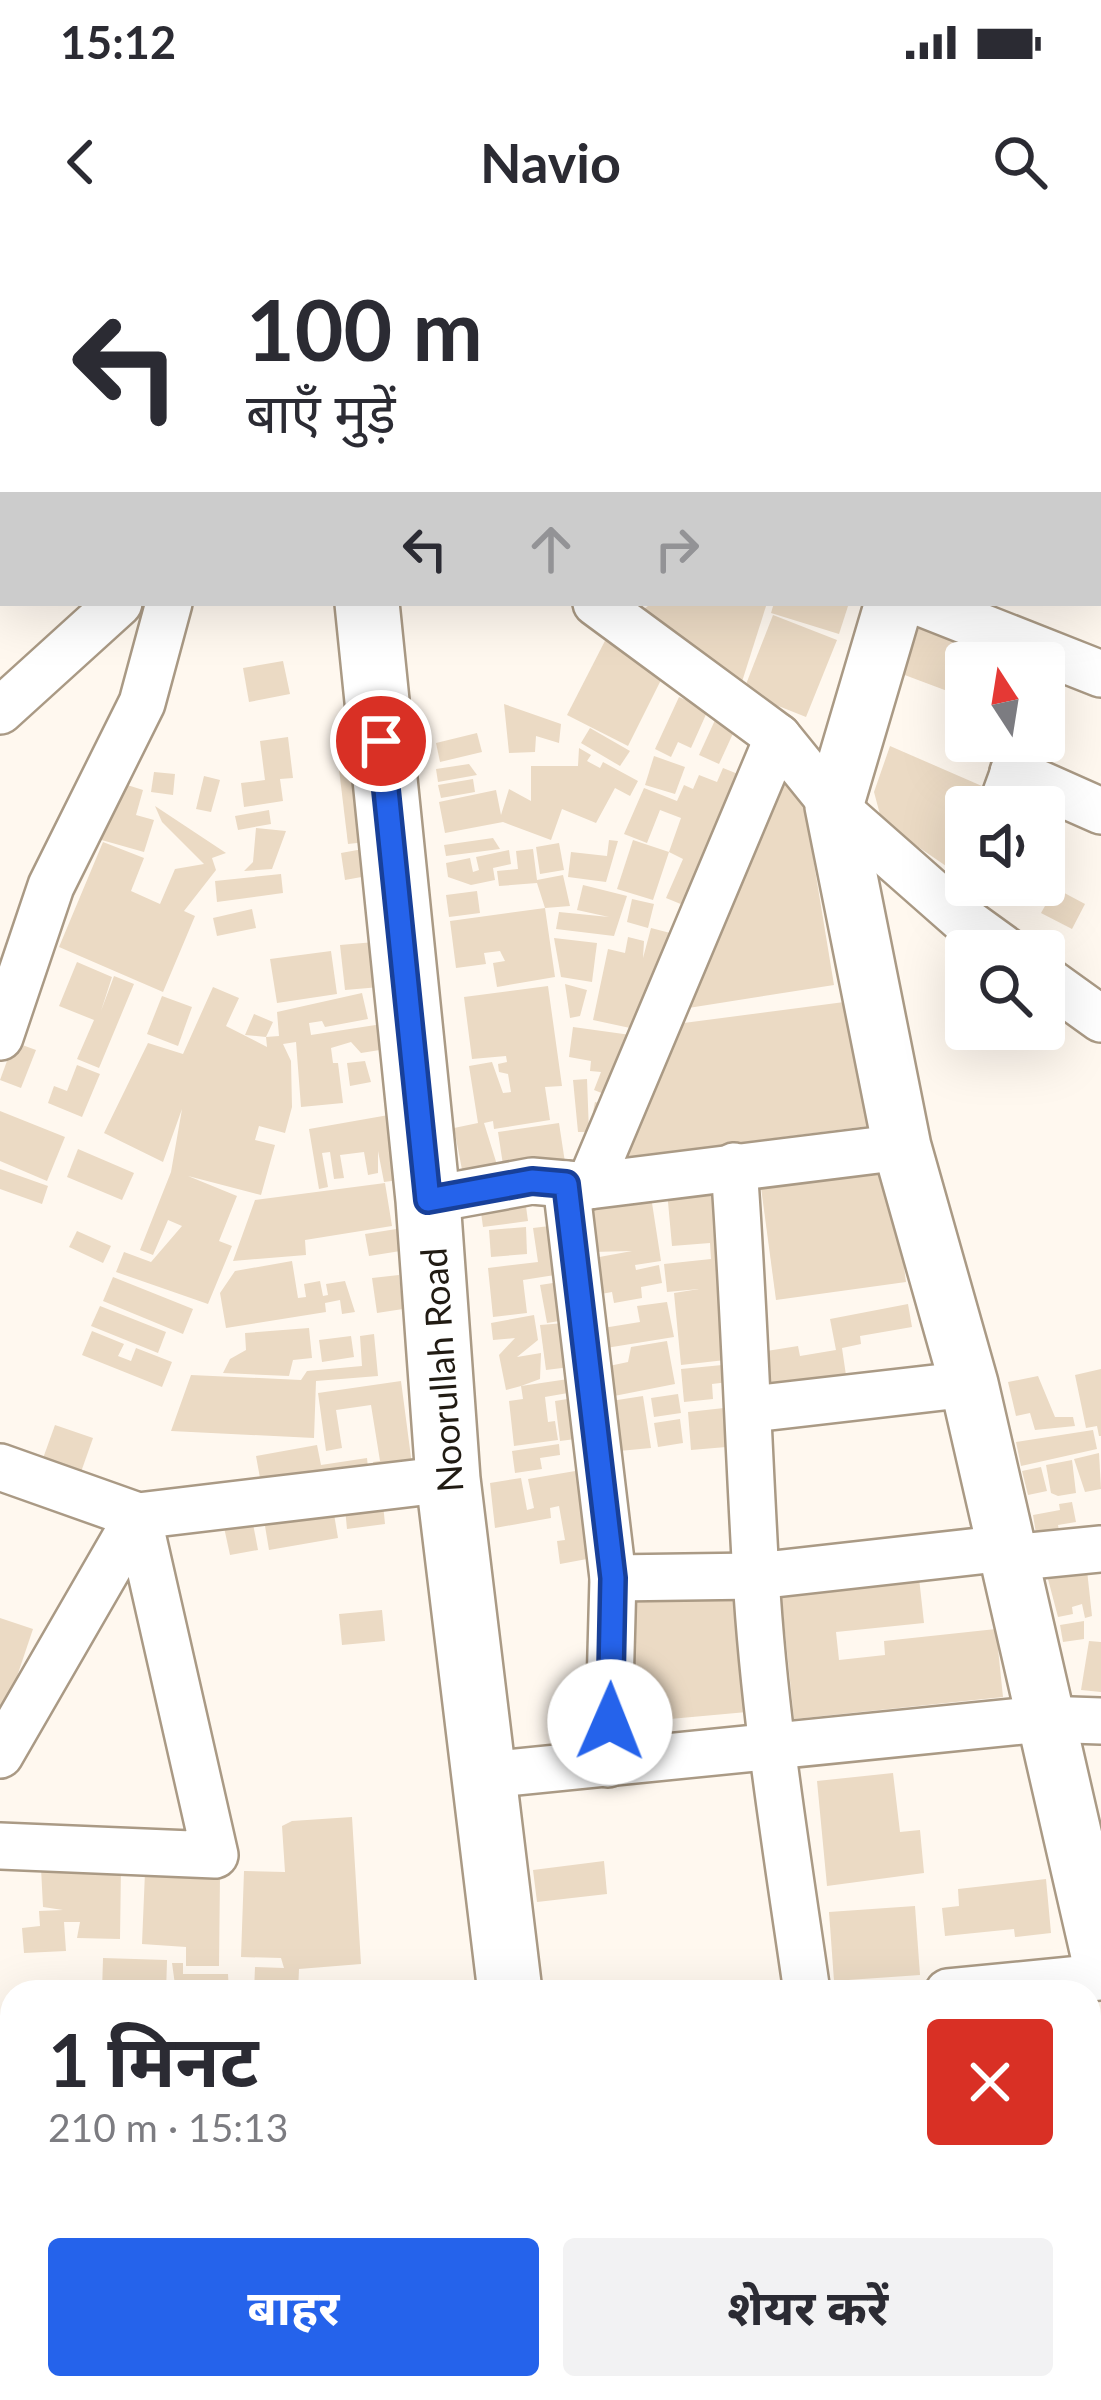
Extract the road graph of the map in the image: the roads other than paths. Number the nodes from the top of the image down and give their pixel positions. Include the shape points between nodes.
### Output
1 (116, 606) edge
2 (168, 606) edge
3 (367, 606) edge
4 (600, 606) edge
5 (893, 606) edge
6 (926, 606) edge
7 (992, 642) edge
8 (1065, 674) edge
9 (1101, 674) edge
10 (0, 712) edge
11 (778, 737) junction
12 (1013, 773) edge
13 (834, 806) junction
14 (1101, 811) edge
15 (945, 886) edge
16 (970, 906) edge
17 (990, 930) edge
18 (1065, 993) edge
19 (1101, 1018) edge
20 (0, 1036) edge
21 (902, 1147) junction
22 (734, 1166) junction
23 (578, 1185) junction
24 (428, 1200) junction
25 (969, 1384) junction
26 (752, 1409) junction
27 (0, 1467) edge
28 (448, 1479) junction
29 (138, 1516) junction
30 (1101, 1549) edge
31 (1007, 1553) junction
32 (756, 1576) junction
33 (613, 1578) junction
34 (1042, 1719) junction
35 (1101, 1721) edge
36 (772, 1750) junction
37 (0, 1755) edge
38 (608, 1764) junction
39 (488, 1775) junction
40 (0, 1846) edge
41 (1101, 1959) edge
42 (1101, 1977) edge
43 (509, 1980) edge
44 (805, 1980) edge
45 (1070, 1980) edge

1 - 10 street
2 - 20 street via 142,703 51,886
3 - 24 main road, Noorullah Road
4 - 11 street
5 - 13 street
6 - 7 street
8 - 9 street
11 - 13 street
11 - 23 street
12 - 14 street
13 - 15 street
13 - 21 street
16 - 17 street
18 - 19 street
21 - 22 street
21 - 25 street
22 - 23 street
22 - 26 street
23 - 24 street via 532,1181
23 - 33 street
24 - 28 main road, Noorullah Road
25 - 26 street
25 - 31 street
26 - 32 street
27 - 29 street
28 - 29 street
28 - 39 main road, Noorullah Road
29 - 37 street
29 - 40 street via 215,1855
30 - 31 street
31 - 32 street
31 - 34 street
32 - 33 street
32 - 36 street
33 - 38 street
34 - 35 street
34 - 36 street
34 - 41 street
36 - 38 street
36 - 44 street
38 - 39 street
39 - 43 main road, Noorullah Road
42 - 45 street

